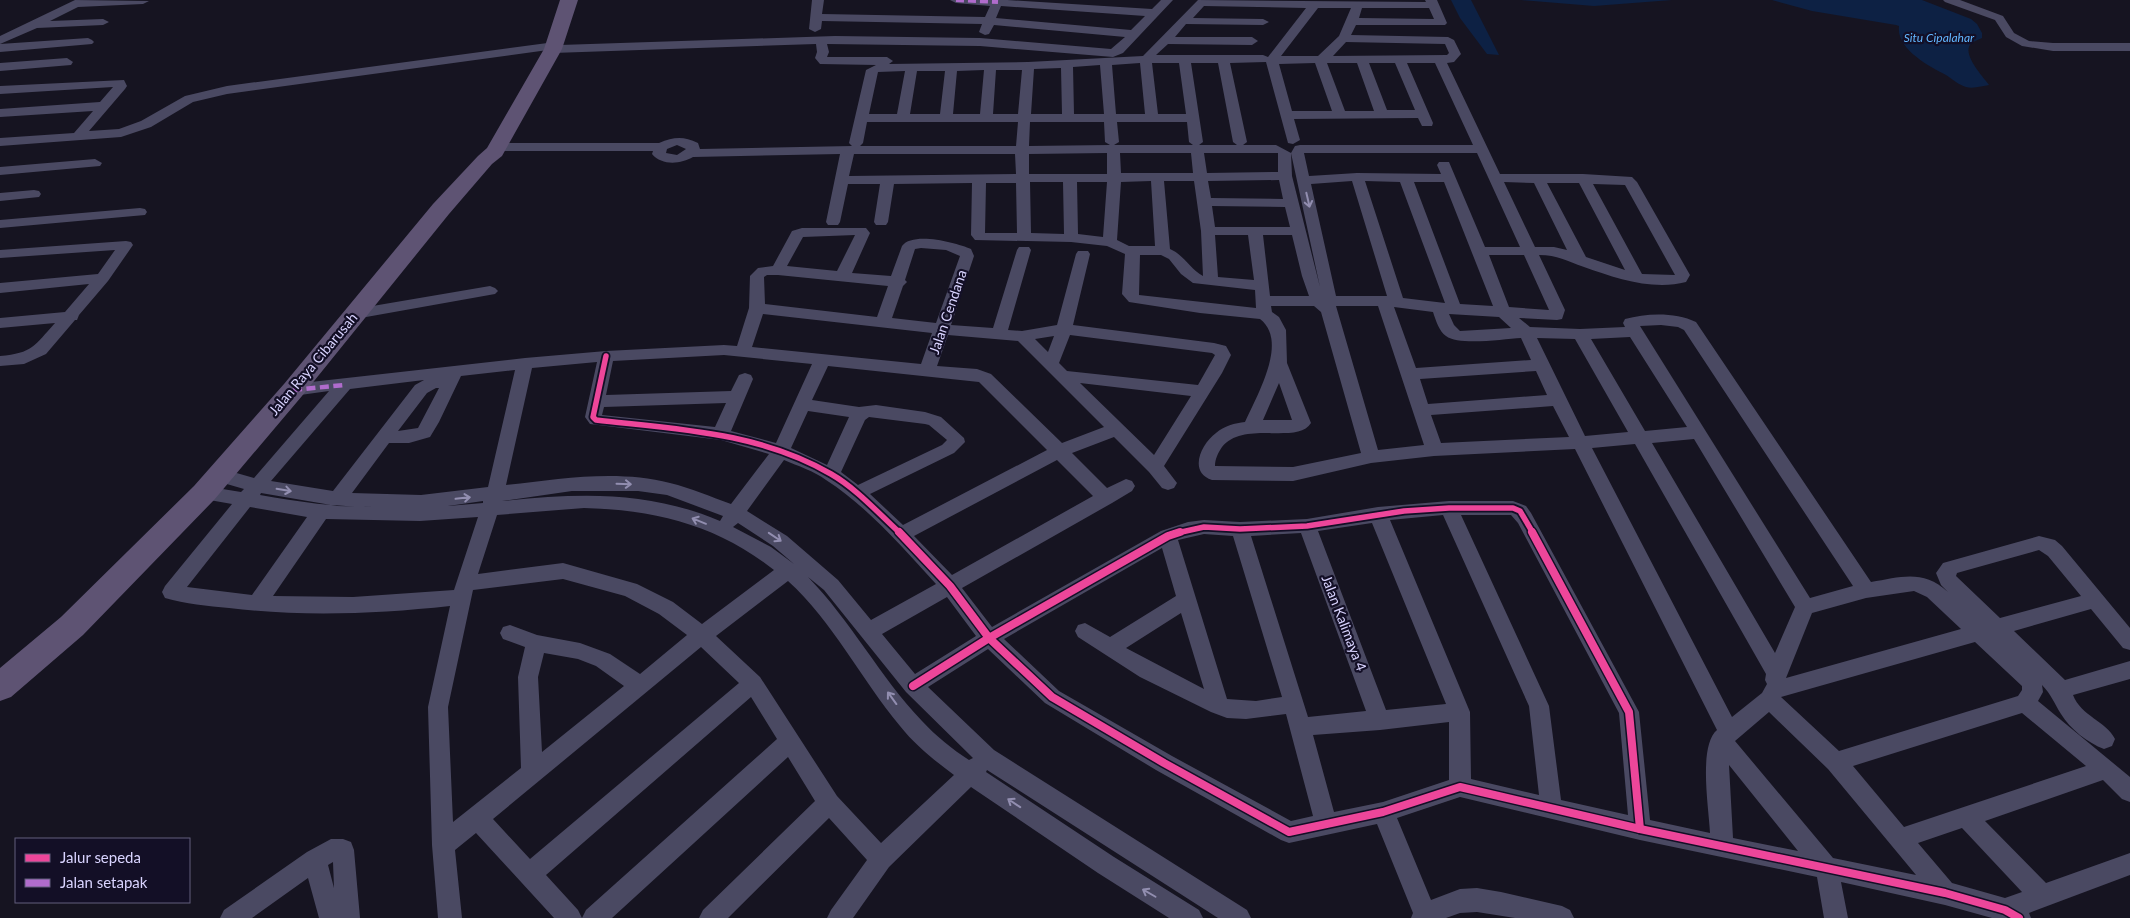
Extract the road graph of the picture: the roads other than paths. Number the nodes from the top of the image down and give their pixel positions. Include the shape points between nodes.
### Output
1 (59, 0) edge
2 (569, 0) edge
3 (818, 0) edge
4 (956, 0) edge
5 (1168, 0) edge
6 (1949, 0) edge
7 (143, 1) edge
8 (998, 1) edge
9 (81, 2) edge
10 (1202, 2) edge
11 (1357, 2) edge
12 (1308, 3) edge
13 (1432, 3) edge
14 (1153, 13) junction
15 (817, 17) junction
16 (989, 21) junction
17 (1182, 21) junction
18 (1352, 21) junction
19 (103, 22) dead end
20 (1263, 22) dead end
21 (30, 26) junction
22 (0, 29) edge
23 (1132, 34) junction
24 (1344, 38) junction
25 (1164, 40) junction
26 (0, 41) edge
27 (1252, 41) dead end
28 (88, 42) dead end
29 (817, 42) junction
30 (980, 42) junction
31 (2130, 47) edge
32 (0, 48) edge
33 (554, 48) junction
34 (1146, 59) junction
35 (1185, 59) junction
36 (1223, 59) junction
37 (1268, 60) junction
38 (1320, 60) junction
39 (1400, 60) junction
40 (1440, 60) junction
41 (1362, 61) junction
42 (67, 62) dead end
43 (1106, 62) junction
44 (1067, 63) junction
45 (990, 66) junction
46 (1028, 66) junction
47 (0, 67) edge
48 (912, 67) junction
49 (951, 67) junction
50 (0, 90) edge
51 (104, 106) junction
52 (0, 113) edge
53 (1286, 115) junction
54 (1340, 115) junction
55 (1382, 115) junction
56 (946, 117) junction
57 (986, 117) junction
58 (1025, 117) junction
59 (1068, 117) junction
60 (1152, 117) junction
61 (862, 118) junction
62 (903, 118) junction
63 (1109, 118) junction
64 (1192, 118) junction
65 (79, 136) junction
66 (0, 142) edge
67 (1240, 142) junction
68 (1112, 145) junction
69 (852, 146) junction
70 (1022, 146) junction
71 (1196, 146) junction
72 (1288, 146) junction
73 (1480, 146) junction
74 (496, 149) junction
75 (95, 163) dead end
76 (0, 171) edge
77 (1114, 176) junction
78 (1202, 176) junction
79 (1285, 176) junction
80 (1157, 177) junction
81 (1357, 177) junction
82 (1405, 177) junction
83 (1023, 178) junction
84 (1070, 178) junction
85 (1494, 178) junction
86 (1538, 178) junction
87 (1583, 178) junction
88 (888, 179) junction
89 (979, 179) junction
90 (842, 180) junction
91 (1303, 180) junction
92 (34, 194) dead end
93 (0, 197) edge
94 (1205, 202) junction
95 (1292, 203) junction
96 (140, 212) dead end
97 (833, 222) dead end
98 (881, 222) dead end
99 (0, 224) edge
100 (1255, 230) junction
101 (1208, 231) junction
102 (1298, 231) junction
103 (1071, 238) junction
104 (1110, 242) junction
105 (1024, 244) junction
106 (1133, 250) junction
107 (1163, 251) junction
108 (1480, 251) junction
109 (1528, 251) junction
110 (0, 254) edge
111 (1083, 254) dead end
112 (1579, 258) junction
113 (778, 270) junction
114 (842, 276) junction
115 (1636, 276) junction
116 (103, 278) junction
117 (1204, 280) junction
118 (898, 282) junction
119 (0, 288) edge
120 (490, 291) dead end
121 (1263, 300) junction
122 (1390, 302) junction
123 (1325, 304) junction
124 (757, 308) junction
125 (1200, 308) junction
126 (1446, 308) junction
127 (1503, 312) junction
128 (355, 314) junction
129 (72, 316) junction
130 (0, 323) edge
131 (883, 323) junction
132 (942, 329) junction
133 (1064, 330) junction
134 (1526, 332) junction
135 (1634, 332) junction
136 (1580, 334) junction
137 (999, 335) junction
138 (1022, 336) junction
139 (742, 351) junction
140 (606, 356) junction
141 (822, 360) junction
142 (0, 361) edge
143 (525, 363) junction
144 (1279, 363) junction
145 (1051, 364) junction
146 (1542, 365) junction
147 (927, 371) junction
148 (1410, 374) junction
149 (453, 376) junction
150 (1064, 376) junction
151 (745, 379) dead end
152 (344, 385) junction
153 (293, 390) junction
154 (1201, 391) junction
155 (738, 397) junction
156 (596, 400) junction
157 (1558, 400) junction
158 (803, 404) junction
159 (1421, 410) junction
160 (861, 413) junction
161 (1252, 426) junction
162 (1116, 429) junction
163 (1699, 432) junction
164 (721, 434) junction
165 (1639, 436) junction
166 (384, 437) junction
167 (1580, 443) junction
168 (1434, 450) junction
169 (781, 452) junction
170 (1058, 452) junction
171 (1372, 457) junction
172 (1155, 466) junction
173 (831, 474) junction
174 (1168, 483) dead end
175 (212, 484) junction
176 (1126, 486) dead end
177 (252, 492) junction
178 (857, 493) junction
179 (1106, 498) junction
180 (337, 499) junction
181 (493, 502) junction
182 (1449, 508) junction
183 (321, 512) junction
184 (736, 512) junction
185 (1378, 514) junction
186 (1307, 526) junction
187 (1240, 528) junction
188 (722, 530) junction
189 (901, 534) junction
190 (1168, 536) junction
191 (788, 570) junction
192 (950, 586) junction
193 (463, 590) junction
194 (1866, 590) junction
195 (1187, 599) junction
196 (2095, 600) junction
197 (258, 603) junction
198 (1805, 607) junction
199 (1987, 630) junction
200 (1084, 631) dead end
201 (868, 632) junction
202 (510, 633) dead end
203 (702, 635) junction
204 (990, 638) junction
205 (2130, 642) edge
206 (536, 643) junction
207 (1109, 648) junction
208 (2130, 670) edge
209 (753, 683) junction
210 (640, 685) junction
211 (914, 686) junction
212 (0, 687) edge
213 (1773, 687) junction
214 (2061, 690) junction
215 (1294, 703) junction
216 (2025, 703) junction
217 (1219, 706) junction
218 (1460, 712) junction
219 (1380, 721) junction
220 (1299, 727) junction
221 (1725, 736) junction
222 (2104, 738) dead end
223 (790, 741) junction
224 (986, 757) junction
225 (1836, 762) junction
226 (2106, 769) junction
227 (532, 772) junction
228 (971, 774) junction
229 (1460, 787) junction
230 (2130, 792) edge
231 (829, 803) junction
232 (1551, 807) junction
233 (1383, 812) junction
234 (1966, 817) junction
235 (477, 818) junction
236 (1326, 824) junction
237 (1640, 829) junction
238 (1900, 839) junction
239 (443, 845) junction
240 (1722, 846) junction
241 (882, 859) junction
242 (315, 860) junction
243 (2130, 864) edge
244 (1827, 869) junction
245 (530, 874) junction
246 (1945, 893) junction
247 (2043, 896) junction
248 (2012, 914) edge
249 (1424, 917) edge
250 (232, 918) edge
251 (331, 918) edge
252 (348, 918) edge
253 (450, 918) edge
254 (570, 918) edge
255 (594, 918) edge
256 (711, 918) edge
257 (839, 918) edge
258 (1191, 918) edge
259 (1239, 918) edge
260 (1562, 918) edge
261 (1836, 918) edge

1 - 22 street
2 - 33 main road, Jalan Raya Cibarusah
3 - 15 street
4 - 8 street
5 - 14 street
6 - 31 street via 1999,18 2010,35 2026,44
7 - 9 street
8 - 14 street
8 - 16 street
9 - 21 street
10 - 12 street
10 - 17 street
11 - 12 street
11 - 13 street
11 - 18 street
12 - 37 street
13 - 18 street via 1441,22
14 - 23 street
15 - 16 street
15 - 29 street
16 - 23 street
16 - 30 street
17 - 20 street
17 - 25 street
18 - 24 street
19 - 21 street
21 - 26 street
23 - 30 street via 1113,53
24 - 38 street
24 - 40 street via 1448,40 1454,57
25 - 27 street
25 - 34 street
28 - 32 street
29 - 30 street
29 - 30 street via 824,62 971,61 975,59
29 - 33 street
33 - 65 street via 227,90 189,99 132,130
33 - 74 main road, Jalan Raya Cibarusah
34 - 35 street
34 - 43 street
34 - 60 street
35 - 36 street
35 - 64 street
36 - 37 street
36 - 67 street
37 - 38 street
37 - 53 street
37 - 72 street
38 - 41 street
38 - 54 street
39 - 40 street
39 - 41 street
39 - 55 street via 1425,120
40 - 73 street
41 - 55 street
42 - 47 street
43 - 44 street
43 - 63 street
44 - 46 street
44 - 59 street
45 - 46 street
45 - 49 street
45 - 57 street
46 - 58 street
48 - 49 street
48 - 61 street via 872,70
48 - 62 street
49 - 56 street
50 - 51 street via 120,83 121,86
51 - 52 street
51 - 65 street
53 - 54 street
53 - 72 street
54 - 55 street
56 - 57 street
56 - 62 street
57 - 58 street
58 - 59 street
58 - 70 street
59 - 63 street
60 - 63 street
60 - 64 street
61 - 62 street
61 - 69 street
63 - 68 street
64 - 71 street
65 - 66 street
67 - 71 street
67 - 72 street
68 - 70 street
68 - 71 street
68 - 77 street
69 - 70 street
69 - 74 street via 691,150 682,158 672,159 664,158 660,150
69 - 90 street
70 - 83 street
71 - 72 street
71 - 78 street
72 - 73 street
72 - 79 street
72 - 91 street
73 - 85 street
74 - 128 main road, Jalan Raya Cibarusah via 441,209
75 - 76 street
77 - 80 street
77 - 84 street
77 - 104 street
78 - 79 street
78 - 80 street
78 - 94 street
79 - 95 street
80 - 107 street
81 - 82 street
81 - 91 street
81 - 122 street
82 - 108 street via 1447,171
82 - 126 street
83 - 84 street
83 - 89 street
83 - 105 street
84 - 103 street
85 - 86 street
85 - 109 street
86 - 87 street
86 - 112 street
87 - 115 street
87 - 115 street via 1619,178 1630,182 1683,274 1674,281
88 - 89 street
88 - 90 street
88 - 98 street
89 - 105 street via 978,235
90 - 97 street
91 -> 123 street via 1328,286
92 - 93 street
94 - 95 street
94 - 101 street
95 - 102 street
96 - 99 street
100 - 101 street
100 - 102 street
100 - 121 street
101 - 117 street
102 - 123 street via 1309,276
103 - 104 street
103 - 105 street
104 - 106 street
105 - 137 street
106 - 107 street
106 - 125 street via 1130,294 1134,299
107 - 117 street via 1174,256 1186,271
108 - 109 street
108 - 127 street
109 - 112 street via 1554,251
109 - 127 street via 1558,313 1552,316
110 - 116 street via 126,245
111 - 133 street
112 - 115 street via 1588,264
113 - 114 street
113 - 114 street via 797,234 861,231 863,233
113 - 124 street via 763,271 757,276
114 - 118 street
116 - 119 street
116 - 129 street
117 - 121 street
117 - 125 street
118 - 131 street
118 - 132 street, Jalan Cendana via 910,246 916,243 966,252 968,256
120 - 128 street
121 - 123 street
121 - 125 street
121 - 144 street via 1278,330
122 - 123 street
122 - 126 street
122 - 148 street
123 - 171 street
124 - 131 street
124 - 139 street
126 - 127 street
126 - 134 street via 1447,330 1452,334
127 - 134 street
128 - 153 main road, Jalan Raya Cibarusah
129 - 130 street
129 - 142 street via 33,355
131 - 132 street
132 - 137 street
132 - 147 street, Jalan Cendana
133 - 138 street
133 - 145 street
133 - 154 street via 1220,350 1222,355 1214,373
134 - 136 street
134 - 146 street
135 - 136 street
135 - 163 street
135 - 194 street via 1630,326 1635,322 1682,321 1690,326
136 - 165 street
137 - 138 street
138 - 145 street
139 - 140 street
139 - 141 street
140 - 143 street
140 - 156 street
141 - 147 street
141 - 158 street
143 - 149 street
143 - 181 street
144 - 161 street
144 - 161 street via 1302,423 1295,426
145 - 150 street
146 - 148 street
146 - 157 street
147 - 170 street via 985,378
148 - 159 street
149 - 152 street
149 - 166 street via 420,389
149 - 166 street via 424,433
150 - 154 street
150 - 162 street
151 - 155 street
152 - 153 street
152 - 177 street
153 - 175 main road, Jalan Raya Cibarusah
154 - 172 street
155 - 156 street
155 - 164 street
156 - 164 street via 593,417 596,420
157 - 159 street
157 - 167 street
158 - 160 street
158 - 169 street
159 - 168 street
160 - 173 street
160 - 178 street via 876,411 930,419 950,432 956,442 948,449
161 - 171 street via 1222,435 1212,446 1207,469 1219,474 1293,474
162 - 170 street
162 - 172 street
163 - 165 street
163 - 198 street
164 - 169 street
165 - 167 street
165 - 213 street
166 - 180 street
167 - 168 street
167 - 221 street
168 - 171 street
169 - 173 street
169 - 184 street
170 - 179 street
170 - 189 street
172 - 174 street
173 - 178 street
175 - 177 street
175 - 212 main road, Jalan Raya Cibarusah via 72,626
176 - 179 street
177 -> 180 street
177 - 183 street
177 - 197 street via 172,592
178 - 189 street
179 - 192 street
180 -> 181 street
181 - 183 street via 427,513
181 -> 184 street via 572,484 638,484 669,488
188 -> 181 street via 680,514 620,503
181 - 193 street
182 - 185 street
182 - 232 street via 1539,706
182 - 237 street via 1513,508 1525,518 1629,712
183 - 197 street
184 - 188 street
184 -> 201 street via 801,557 831,585
185 - 186 street
185 - 218 street
186 - 187 street
186 - 219 street, Jalan Kalimaya 4
187 - 190 street via 1204,527
187 - 215 street
188 - 191 street
189 - 192 street
190 - 195 street
190 - 204 street
191 - 203 street
228 -> 191 street via 922,735 818,600
192 - 201 street
192 - 204 street
193 - 197 street via 419,602
193 - 203 street via 563,571 630,590 666,608
193 - 239 street via 438,707
194 - 198 street
194 - 199 street via 1915,583 1925,586
195 - 207 street
195 - 217 street
196 - 199 street
196 - 199 street via 2044,543 1950,568 1946,573 1948,580
196 - 205 street
198 - 213 street
199 - 213 street
199 - 214 street
199 - 216 street via 2031,682 2033,692
200 - 207 street
201 - 211 street
202 - 206 street
203 - 209 street
203 - 210 street
204 - 211 street
204 - 236 street via 1052,697 1289,832
206 - 210 street via 580,651 603,660
206 - 227 street via 528,677
207 - 217 street via 1160,678
208 - 214 street
209 - 223 street
209 - 245 street
210 - 227 street
211 - 224 street
213 - 221 street
213 - 225 street
214 - 222 street via 2064,704 2077,719
215 - 217 street via 1268,709 1241,710
215 - 220 street
216 - 225 street
216 - 226 street
218 - 219 street
218 - 229 street
219 - 220 street
220 - 236 street
221 - 240 street via 1717,753
221 - 244 street
223 - 231 street
223 - 255 street
224 - 228 street
224 - 259 street
225 - 238 street
226 - 230 street
226 - 234 street
227 - 235 street
228 - 241 street
258 -> 228 street via 1128,881
229 - 232 street
229 - 233 street
231 - 241 street
231 - 256 street
232 - 237 street
233 - 236 street
233 - 249 street
234 - 238 street
234 - 247 street
235 - 239 street
235 - 245 street
237 - 240 street
238 - 246 street
239 - 253 street
240 - 244 street
241 - 257 street
242 - 250 street
242 - 251 street
242 - 252 street via 331,850 343,850
243 - 247 street
244 - 246 street
244 - 261 street
245 - 254 street
246 - 248 street
247 - 248 street
249 - 260 street via 1442,907 1466,900 1487,901

